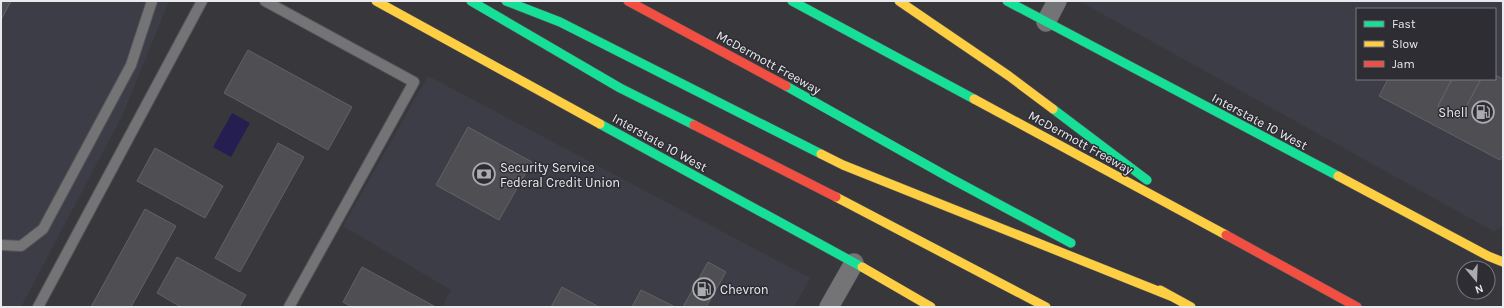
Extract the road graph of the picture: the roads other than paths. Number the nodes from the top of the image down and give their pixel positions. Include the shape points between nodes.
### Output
1 (152, 1) edge
2 (202, 1) edge
3 (265, 1) edge
4 (376, 1) edge
5 (471, 1) edge
6 (506, 1) edge
7 (628, 1) edge
8 (792, 1) edge
9 (899, 1) edge
10 (1007, 1) edge
11 (1057, 1) edge
12 (1046, 22) junction
13 (1209, 226) junction
14 (1, 245) edge
15 (1082, 249) dead end
16 (1096, 256) dead end
17 (1488, 256) junction
18 (1503, 262) edge
19 (854, 263) junction
20 (1499, 271) dead end
21 (1173, 297) junction
22 (38, 307) edge
23 (289, 307) edge
24 (829, 307) edge
25 (931, 307) edge
26 (1046, 307) edge
27 (1191, 307) edge
28 (1357, 307) edge

1 - 14 lane via 131,65 43,229 21,246
2 - 22 lane
3 - 23 lane via 414,82
4 - 19 main road, Interstate 10 West
5 - 26 main road via 620,88 869,213
6 - 21 main road via 560,22 843,165
7 - 15 main road, McDermott Freeway
8 - 13 main road, McDermott Freeway
9 - 13 main road via 1009,76
10 - 12 main road, Interstate 10 West
11 - 12 street
12 - 17 main road, Interstate 10 West
13 - 28 main road, McDermott Freeway
16 - 21 main road
17 - 18 main road, Interstate 10 West
17 - 20 main road
19 - 24 street
19 - 25 main road, Interstate 10 West
21 - 27 main road

